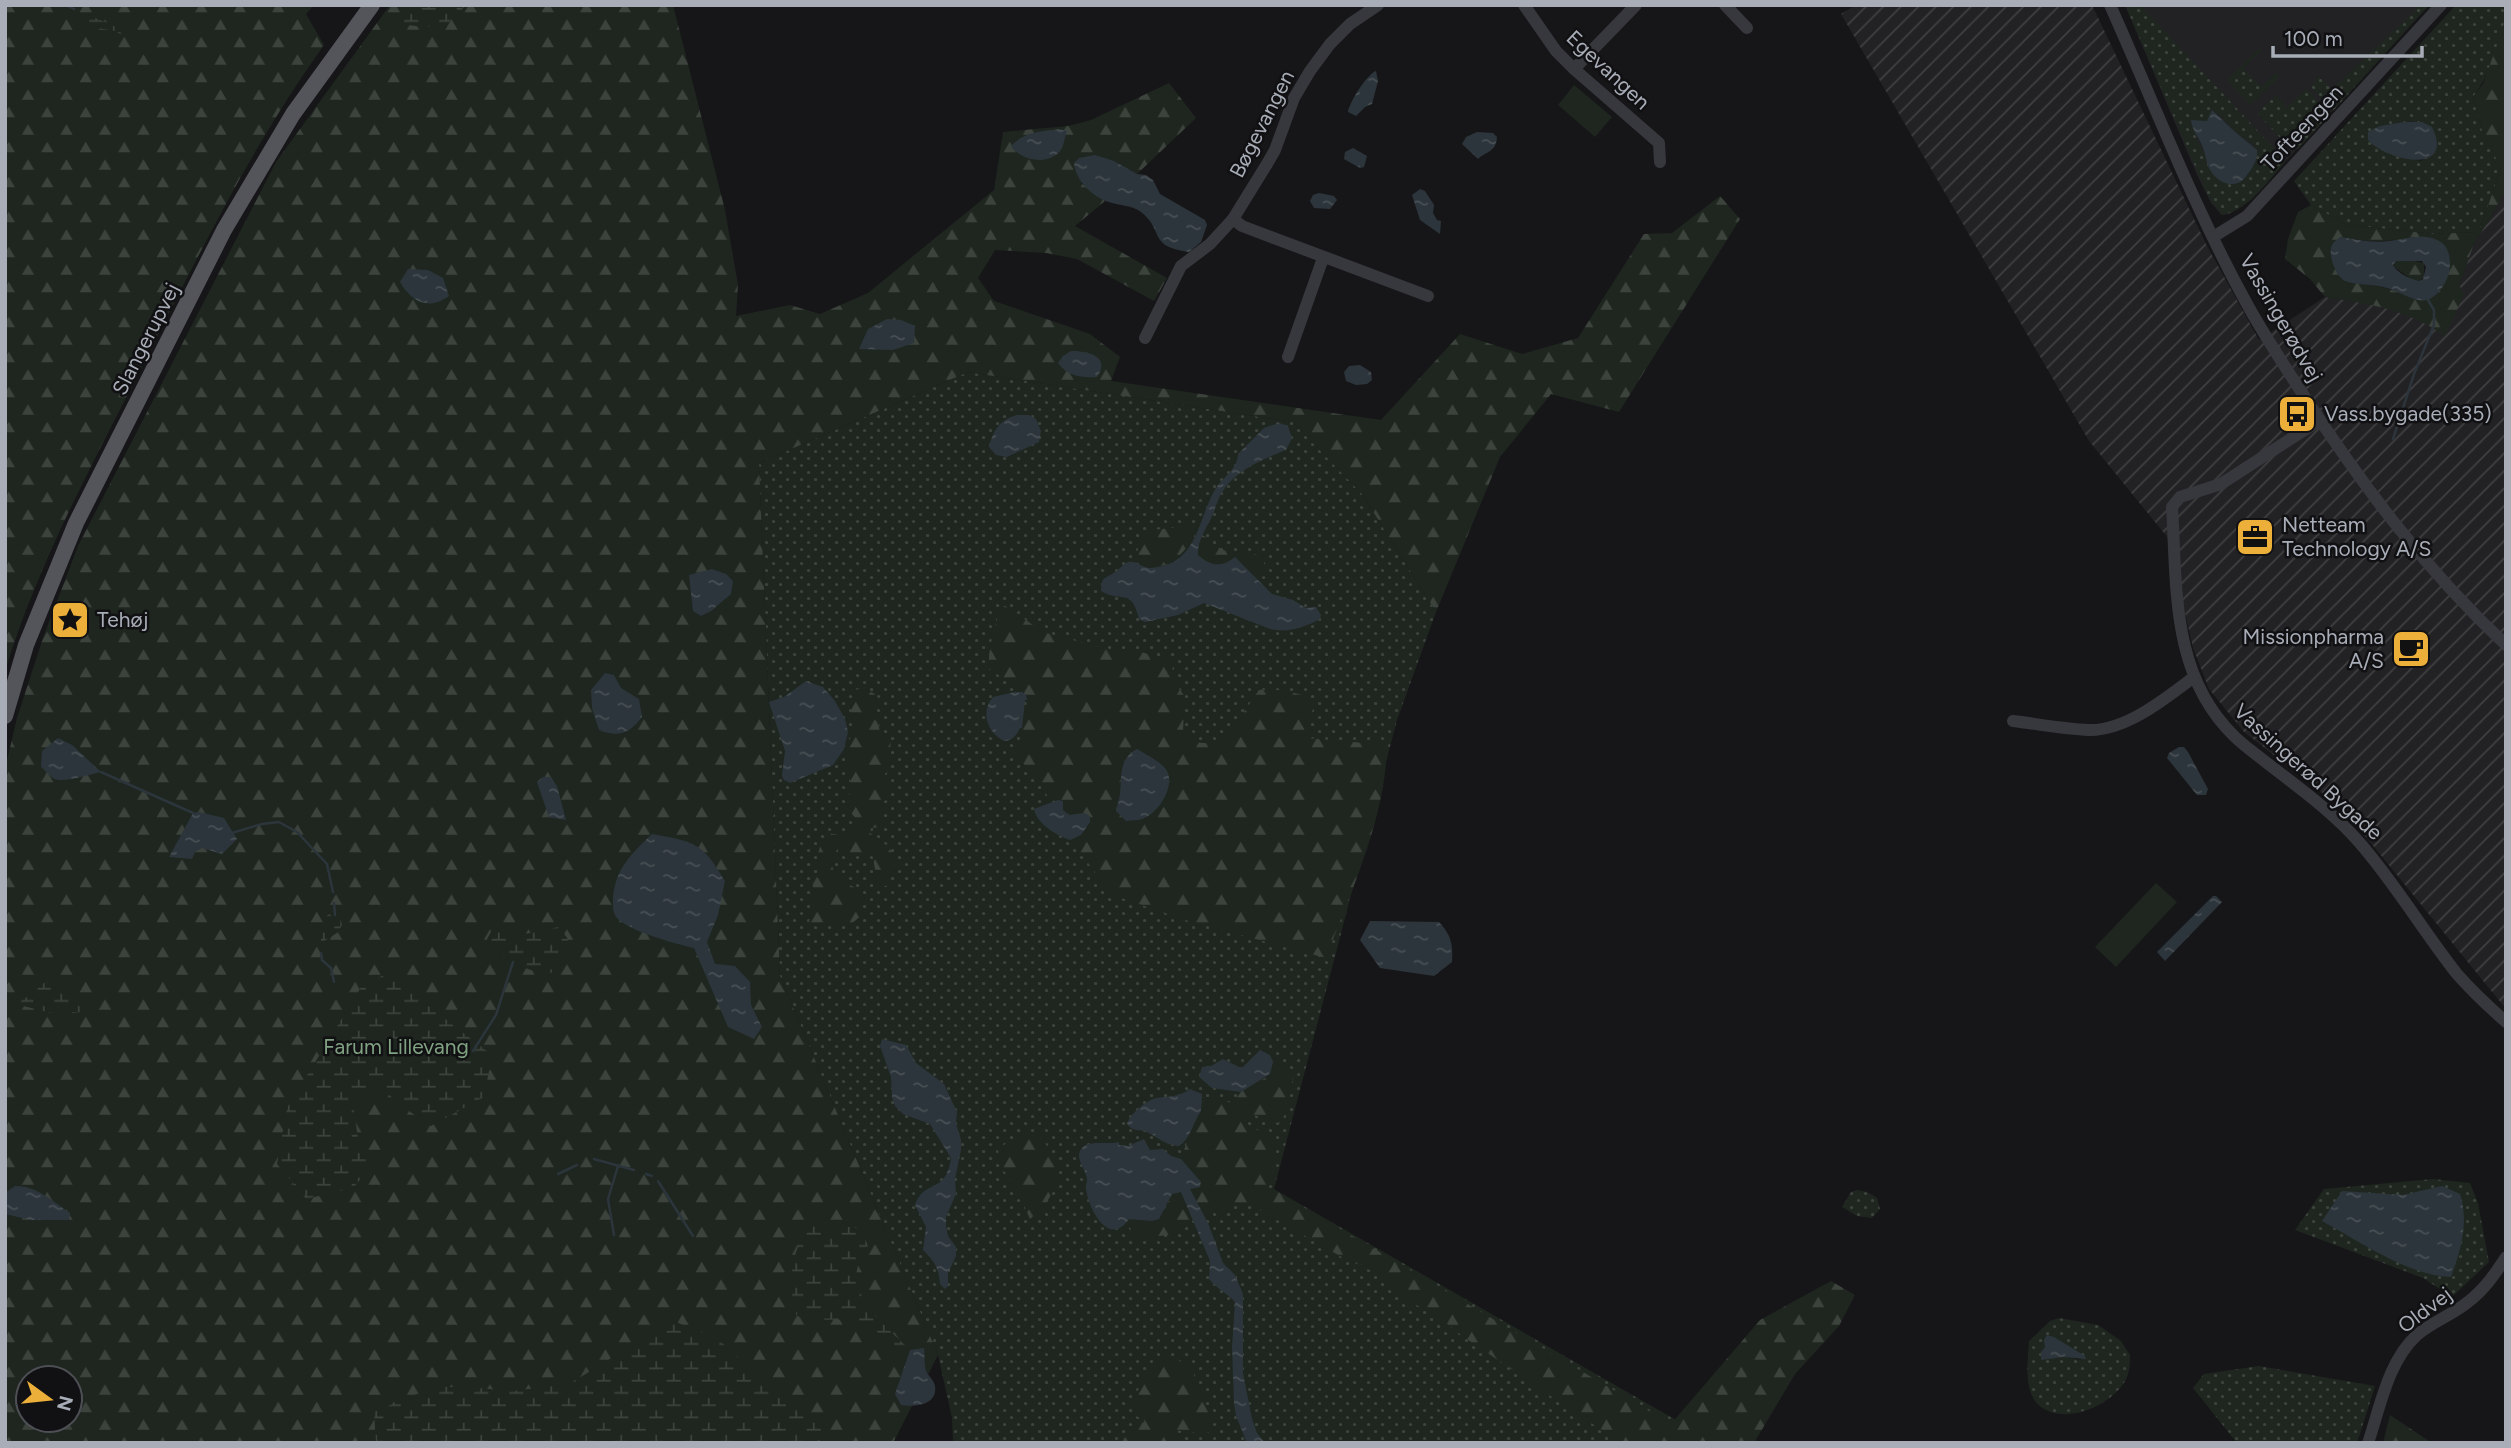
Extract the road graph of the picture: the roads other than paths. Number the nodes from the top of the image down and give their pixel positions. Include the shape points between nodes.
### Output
1 (372, 5) edge
2 (1378, 5) edge
3 (1524, 5) edge
4 (1636, 5) edge
5 (1726, 5) edge
6 (2109, 5) edge
7 (2441, 5) edge
8 (1747, 28) dead end
9 (1574, 69) junction
10 (1660, 162) dead end
11 (1233, 219) junction
12 (2213, 237) junction
13 (1323, 258) junction
14 (1428, 296) dead end
15 (1145, 338) dead end
16 (1288, 356) dead end
17 (2320, 420) junction
18 (2506, 645) edge
19 (2194, 677) junction
20 (5, 716) edge
21 (2013, 721) dead end
22 (2506, 1023) edge
23 (2506, 1257) edge
24 (2368, 1443) edge

1 - 20 main road, Slangerupvej via 293,114 224,230 76,523 26,645
2 - 11 street, Bøgevangen via 1350,24 1310,71 1294,98 1275,150
3 - 9 street, Egevangen
4 - 9 street
5 - 8 street
6 - 12 street, Vassingerødvej
7 - 12 street, Tofteengen via 2247,216
9 - 10 street, Egevangen via 1659,143
11 - 13 street
11 - 15 street, Bøgevangen via 1181,267
12 - 17 street, Vassingerødvej via 2267,339
13 - 14 street
13 - 16 street
17 - 18 street, Vassingerødvej via 2373,498 2429,566
17 - 19 street, Vassingerød Bygade via 2221,484 2180,497 2172,507 2181,631
19 - 21 street via 2151,709 2109,727 2091,730
19 - 22 street, Vassingerød Bygade via 2234,737 2308,795 2374,858 2459,976
23 - 24 street, Oldvej via 2468,1303 2417,1335 2403,1352

